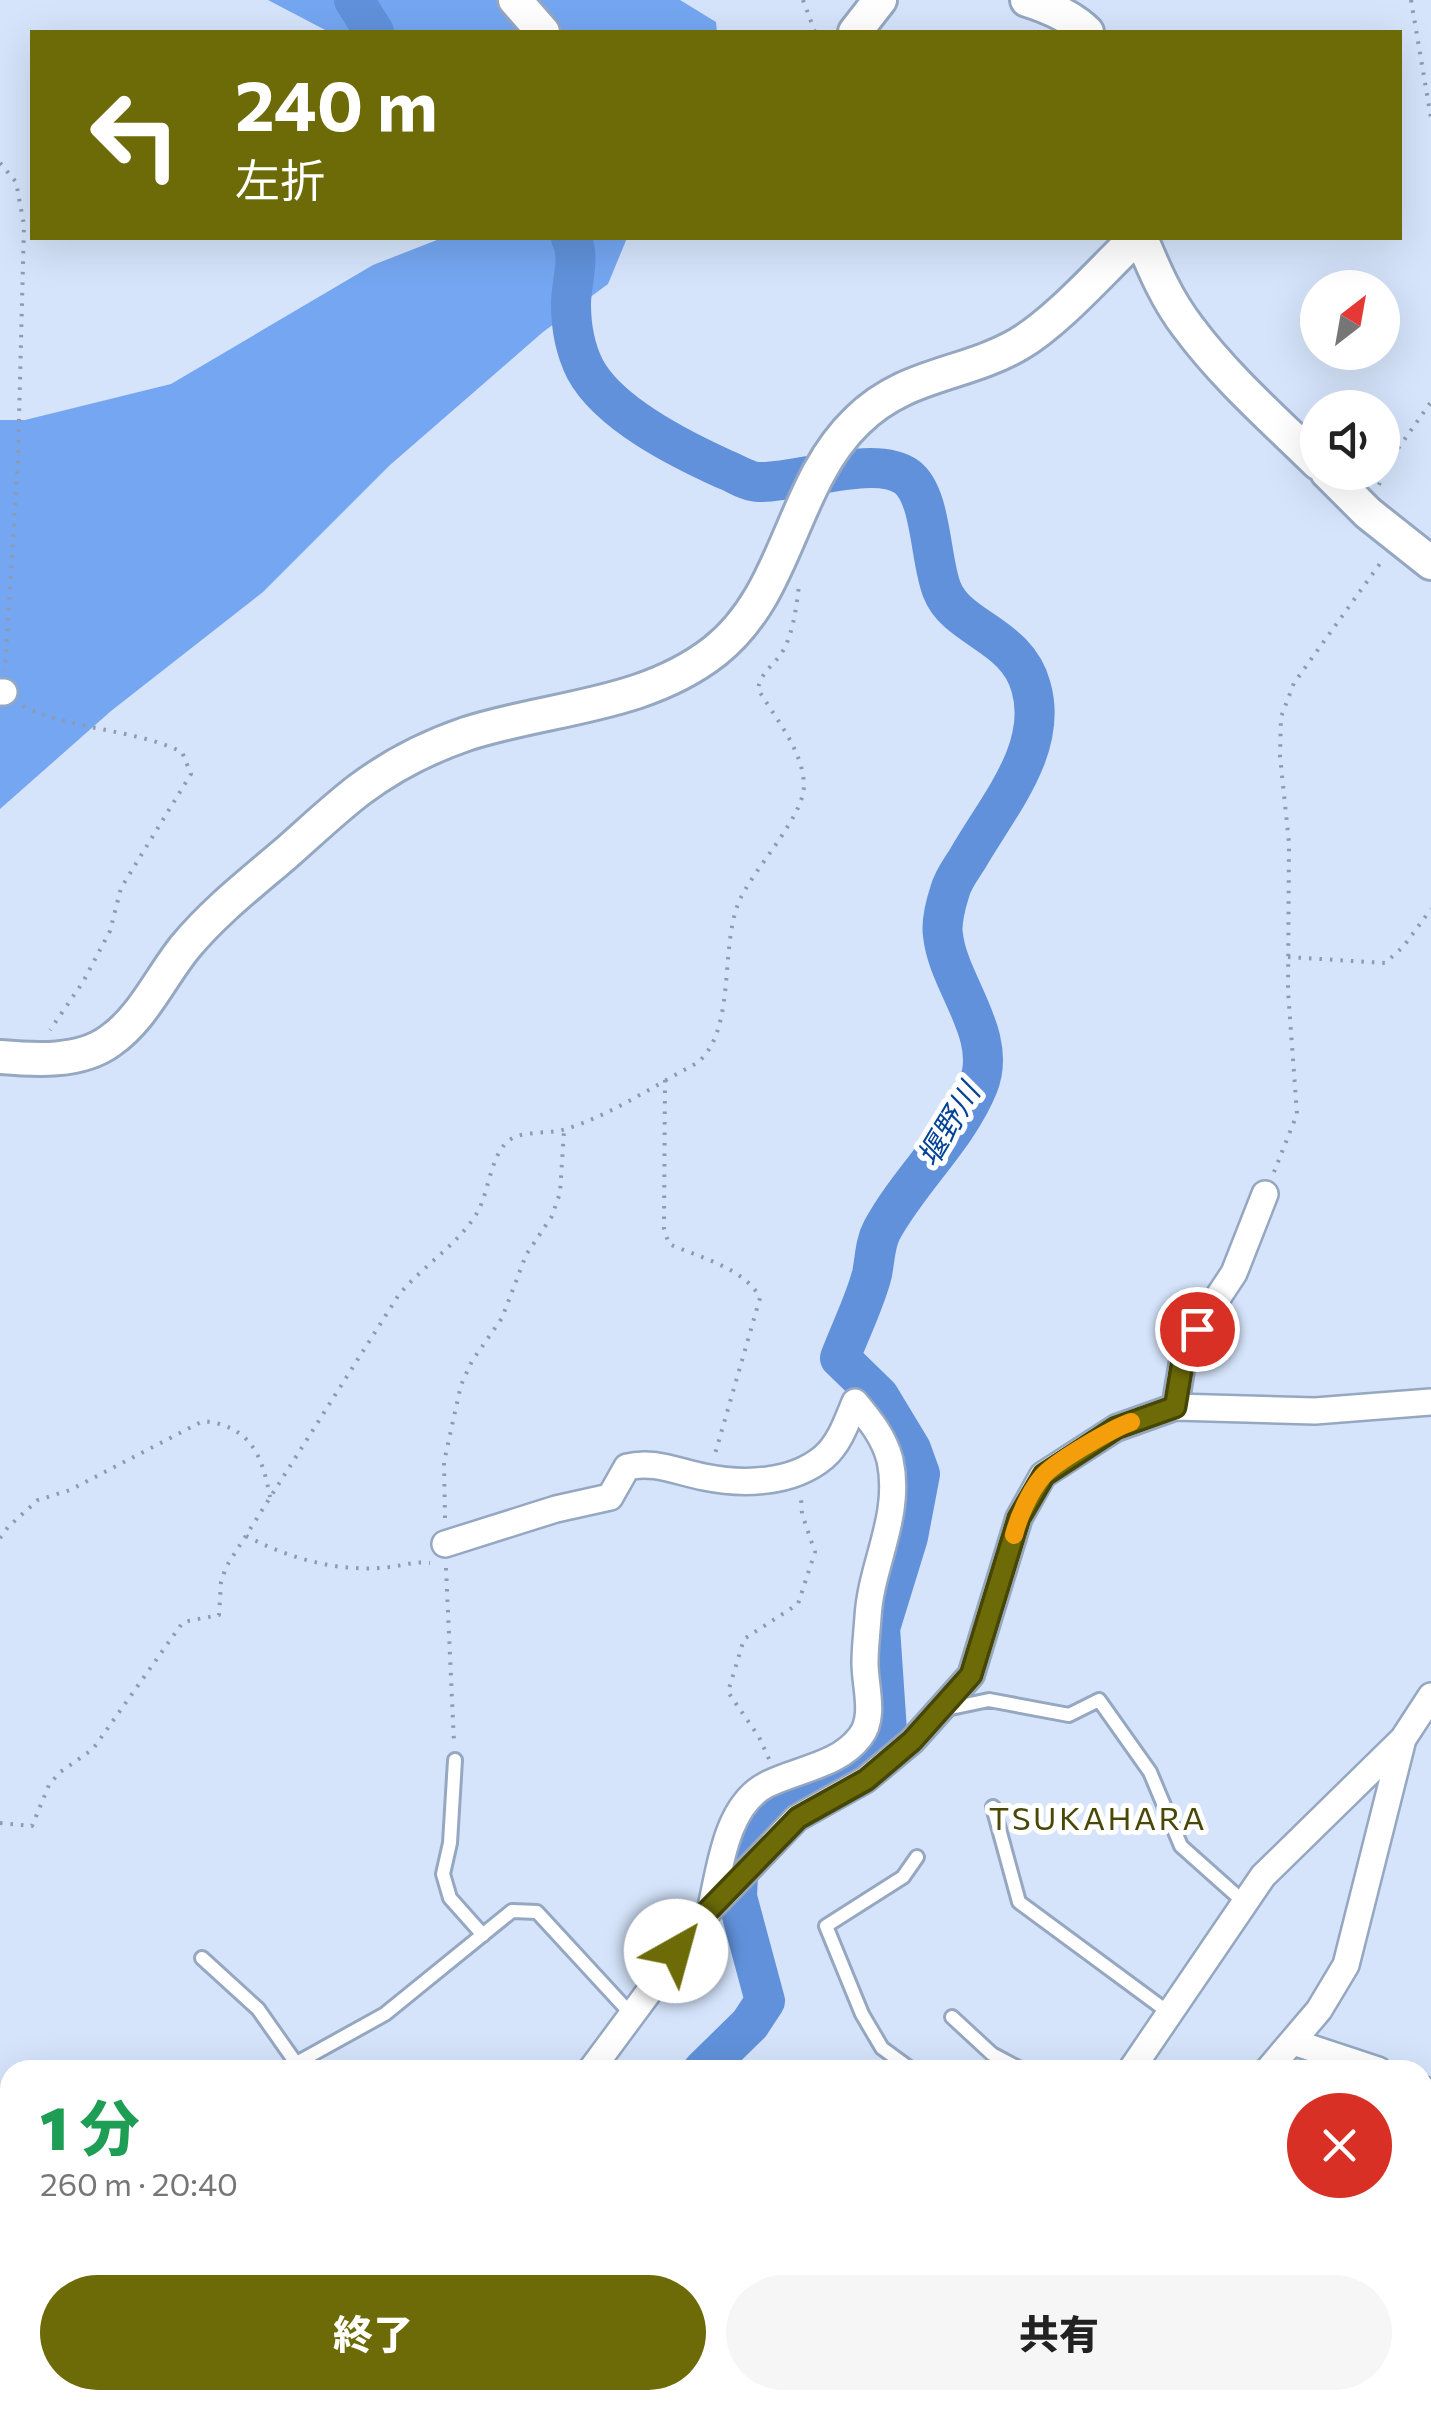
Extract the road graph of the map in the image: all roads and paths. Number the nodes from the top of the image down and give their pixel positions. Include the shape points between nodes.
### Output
1 (515, 0) edge
2 (804, 0) edge
3 (880, 0) edge
4 (1027, 0) edge
5 (1411, 0) edge
6 (542, 30) edge
7 (814, 30) edge
8 (857, 30) edge
9 (1085, 30) edge
10 (1431, 118) edge
11 (0, 163) edge
12 (1136, 240) edge
13 (1139, 240) edge
14 (1431, 402) edge
15 (1300, 445) edge
16 (1345, 490) edge
17 (1368, 513) junction
18 (1398, 538) junction
19 (1431, 563) edge
20 (800, 569) dead end
21 (2, 692) edge
22 (1431, 909) edge
23 (1288, 958) junction
24 (0, 1057) edge
25 (36, 1060) junction
26 (665, 1080) junction
27 (564, 1130) junction
28 (1265, 1194) joint
29 (1431, 1402) edge
30 (1175, 1407) junction
31 (798, 1473) junction
32 (708, 1478) junction
33 (270, 1498) junction
34 (246, 1536) junction
35 (0, 1538) edge
36 (446, 1557) junction
37 (1431, 1696) edge
38 (939, 1710) junction
39 (1403, 1740) junction
40 (455, 1760) joint
41 (771, 1785) junction
42 (818, 1803) junction
43 (993, 1806) dead end
44 (0, 1824) edge
45 (918, 1856) dead end
46 (714, 1904) junction
47 (1246, 1904) junction
48 (483, 1935) junction
49 (202, 1958) dead end
50 (1168, 2012) junction
51 (631, 2014) junction
52 (952, 2017) dead end
53 (1292, 2042) junction
54 (287, 2060) edge
55 (301, 2060) edge
56 (598, 2060) edge
57 (898, 2060) edge
58 (1003, 2060) edge
59 (1137, 2060) edge
60 (1277, 2060) edge
61 (1347, 2060) edge

1 - 6 street
2 - 7 path
3 - 8 street
4 - 9 street
5 - 10 path
11 - 21 path via 16,182 24,225
12 - 25 street via 1023,342 908,384 855,422 834,448 773,574 719,648 655,687 466,734 407,760 359,790 216,913 108,1043
13 - 15 street via 1186,325
14 - 17 path via 1388,464
16 - 17 street
17 - 18 street
18 - 19 street
18 - 23 path via 1294,683 1281,717
20 - 26 path via 794,624 758,689 801,762 804,789 739,900 710,1052
21 - 25 path via 47,718 161,742 182,752 191,774 121,888 110,931
22 - 23 path via 1384,963
23 - 28 path via 1297,1114
24 - 25 street
26 - 27 path
26 - 32 path via 669,1244 740,1276 760,1298
27 - 33 path via 516,1136 504,1144 479,1210 398,1296
27 - 36 path via 552,1216 461,1385 444,1462
28 - 30 street via 1234,1273 1197,1329
29 - 30 street via 1315,1411
30 - 38 street via 1116,1428 1044,1475 1019,1518 971,1675
31 - 32 street via 755,1482
31 - 41 path via 815,1552 798,1604 744,1638 728,1692 760,1737
31 - 41 street via 826,1456 855,1402 878,1429 889,1459 890,1527 869,1596 869,1720 846,1750
32 - 36 street via 643,1463 627,1467 610,1497 556,1509
33 - 34 path
33 - 35 path via 263,1462 246,1439 226,1424 202,1421 38,1500
34 - 36 path via 284,1556 320,1564 391,1567
34 - 44 path via 221,1582 220,1615 183,1622 93,1749 49,1785 32,1826
36 - 40 path
37 - 39 street
38 - 42 street via 866,1780
38 - 47 lane via 988,1700 1069,1715 1099,1700 1150,1772 1181,1846
39 - 47 street via 1263,1876
39 - 53 street via 1346,1966
40 - 48 lane via 443,1874 450,1898
41 - 42 street
41 - 46 street via 743,1808 731,1829
42 - 46 street
43 - 50 lane via 1019,1902
45 - 57 lane via 903,1876 826,1926 862,2014 882,2048
46 - 51 street
47 - 50 street
48 - 51 lane via 512,1911 538,1912
48 - 55 lane via 386,2014
49 - 54 lane via 258,2009
50 - 59 street
51 - 56 street
52 - 58 lane
53 - 60 street
53 - 61 street

